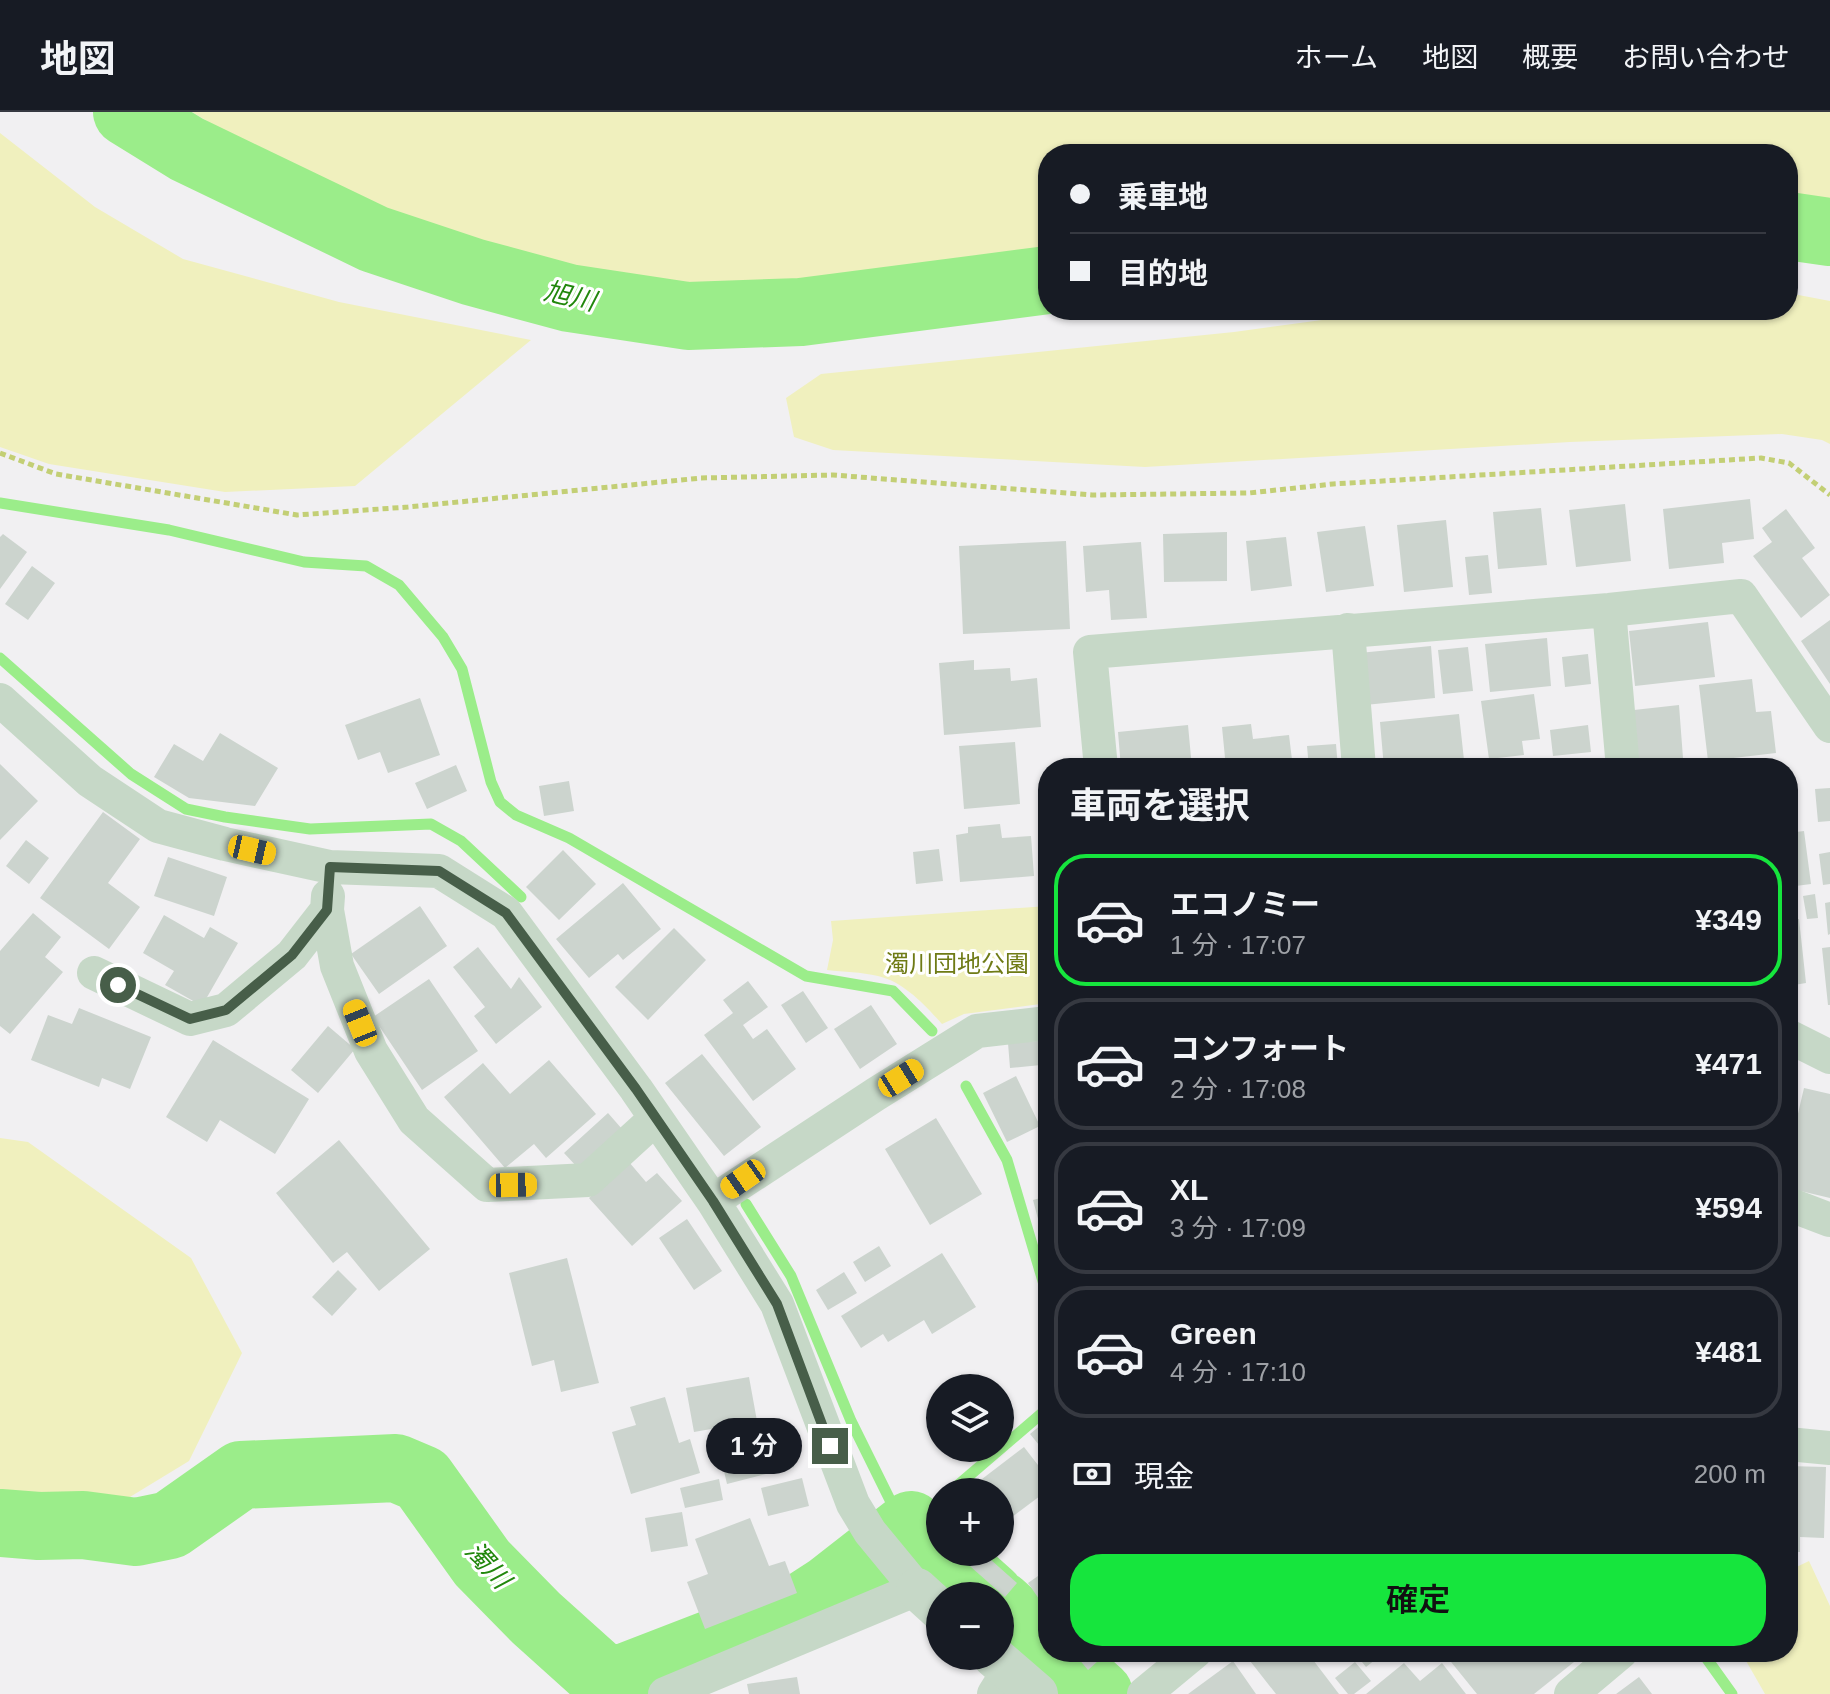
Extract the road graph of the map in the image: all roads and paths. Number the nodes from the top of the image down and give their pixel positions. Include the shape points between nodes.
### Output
1 (0, 453) edge
2 (1830, 495) edge
3 (1609, 610) junction
4 (1348, 630) junction
5 (7, 717) edge
6 (1830, 726) edge
7 (1100, 758) edge
8 (1358, 758) edge
9 (1622, 758) edge
10 (330, 867) junction
11 (327, 910) junction
12 (94, 973) dead end
13 (1038, 1024) edge
14 (1798, 1041) edge
15 (1830, 1057) edge
16 (656, 1118) junction
17 (713, 1201) junction
18 (1798, 1208) edge
19 (1830, 1220) edge
20 (1798, 1445) edge
21 (1830, 1448) edge
22 (917, 1588) edge
23 (1183, 1662) edge
24 (1609, 1662) edge
25 (665, 1694) edge
26 (1144, 1694) edge
27 (1571, 1694) edge

1 - 2 path via 56,474 297,515 701,478 833,475 1092,495 1249,493 1761,458 1789,463
3 - 4 street
3 - 6 street via 1741,596
3 - 9 street
4 - 7 street via 1090,652
4 - 8 street
5 - 10 street via 158,826
10 - 11 street
10 - 16 street via 439,871 506,913
11 - 12 street via 292,955 226,1010 190,1019
11 - 16 street via 337,966 371,1051 414,1120 487,1185 588,1180
13 - 17 street via 977,1031
14 - 15 street
16 - 17 street
17 - 22 street via 777,1304 853,1504
18 - 19 street
20 - 21 street
22 - 25 street
23 - 26 street
24 - 27 street

